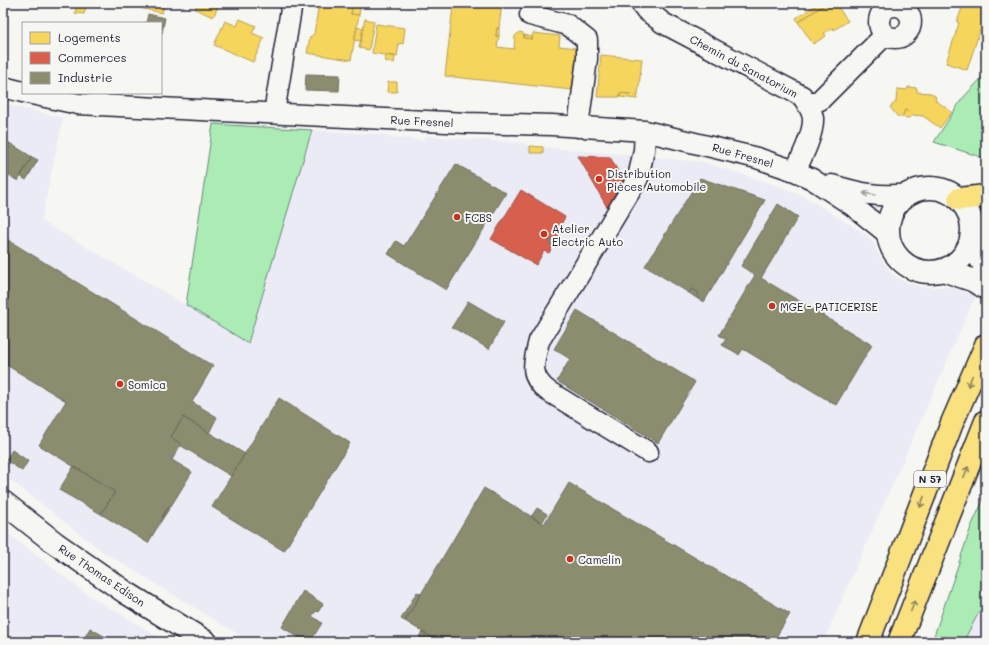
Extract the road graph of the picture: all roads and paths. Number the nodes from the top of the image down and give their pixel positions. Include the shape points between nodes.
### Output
1 (292, 3) edge
2 (641, 3) edge
3 (530, 15) dead end
4 (885, 35) dead end
5 (3, 87) edge
6 (22, 92) edge
7 (31, 94) edge
8 (809, 106) junction
9 (274, 113) junction
10 (578, 127) junction
11 (645, 131) junction
12 (803, 175) junction
13 (908, 194) junction
14 (986, 196) edge
15 (959, 199) junction
16 (888, 234) junction
17 (971, 238) junction
18 (986, 268) edge
19 (943, 270) junction
20 (986, 288) edge
21 (986, 345) edge
22 (986, 421) edge
23 (648, 452) dead end
24 (3, 502) edge
25 (206, 642) edge
26 (868, 642) edge
27 (899, 642) edge

1 - 9 street
2 - 8 street, Chemin du Sanatorium via 663,23 802,96
3 - 10 street via 568,25 587,40
4 - 8 street via 820,100
5 - 6 street
7 - 9 street, Rue Fresnel via 78,104
8 - 12 street, Chemin du Sanatorium via 813,126 804,153
9 - 10 street, Rue Fresnel via 468,124
10 - 11 street, Rue Fresnel
11 - 12 street, Rue Fresnel via 749,156
11 - 23 street via 638,178 539,340 534,372 538,384
13 -> 12 street, Rue Fresnel via 868,194
12 - 16 street, Rue Fresnel via 853,206
13 - 15 street via 922,188 932,188 944,190
13 - 16 street via 892,211
14 - 15 highway
15 - 17 street via 969,214
16 - 19 street via 894,251 905,263 915,269
17 - 18 street
17 - 19 street via 964,255
19 - 20 street
21 -> 26 highway, N 57 via 952,422
27 -> 22 highway, N 57
24 - 25 street, Rue Thomas Edison via 55,543 125,592

